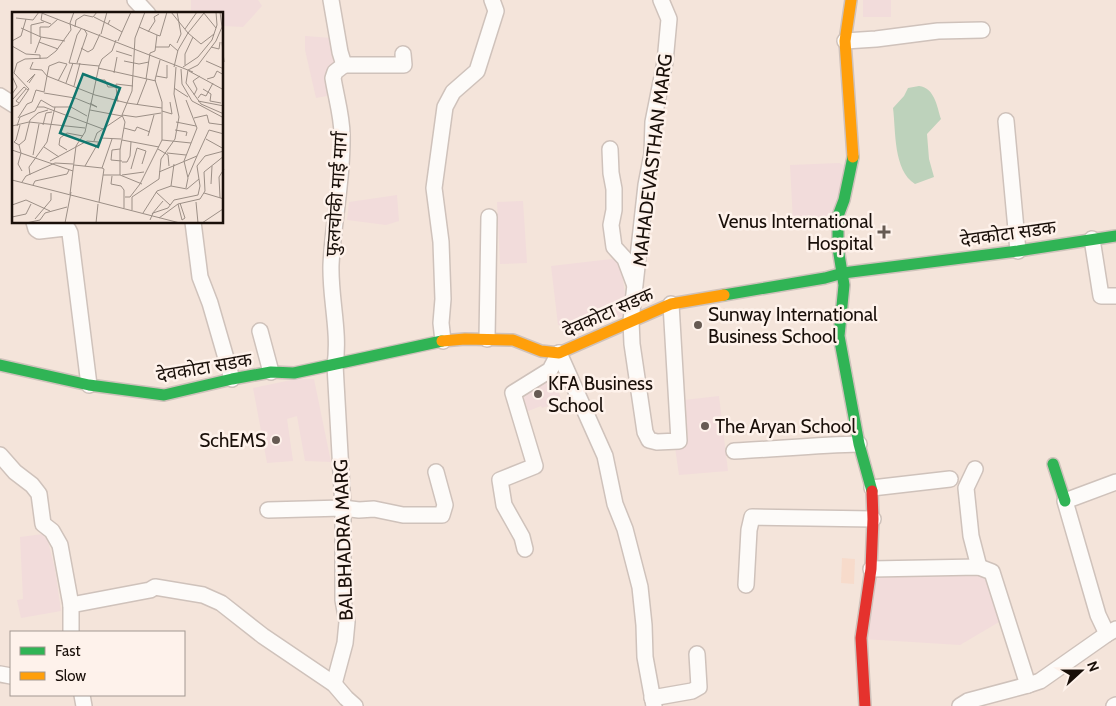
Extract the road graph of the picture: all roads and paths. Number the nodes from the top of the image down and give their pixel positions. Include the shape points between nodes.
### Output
1 (135, 0) edge
2 (331, 0) edge
3 (492, 0) edge
4 (662, 0) edge
5 (851, 0) edge
6 (146, 12) edge
7 (982, 30) dead end
8 (845, 41) junction
9 (403, 54) dead end
10 (344, 65) junction
11 (0, 96) edge
12 (12, 103) edge
13 (1006, 121) dead end
14 (610, 149) dead end
15 (489, 217) dead end
16 (34, 224) edge
17 (193, 224) edge
18 (1116, 236) edge
19 (1092, 238) junction
20 (1018, 251) junction
21 (843, 273) junction
22 (636, 288) junction
23 (1116, 296) edge
24 (671, 304) junction
25 (631, 321) junction
26 (260, 330) dead end
27 (487, 339) junction
28 (443, 342) junction
29 (559, 353) junction
30 (0, 365) edge
31 (335, 365) junction
32 (271, 372) junction
33 (232, 379) junction
34 (89, 385) junction
35 (859, 444) junction
36 (734, 451) dead end
37 (0, 455) edge
38 (1051, 461) dead end
39 (975, 469) dead end
40 (436, 472) dead end
41 (950, 479) dead end
42 (1116, 482) edge
43 (872, 488) junction
44 (1064, 501) junction
45 (343, 508) junction
46 (268, 510) dead end
47 (873, 519) junction
48 (525, 549) dead end
49 (979, 567) junction
50 (872, 570) junction
51 (746, 585) dead end
52 (71, 605) junction
53 (72, 631) edge
54 (1112, 631) edge
55 (698, 654) dead end
56 (0, 670) edge
57 (0, 674) edge
58 (334, 684) junction
59 (1028, 686) junction
60 (653, 702) edge
61 (355, 706) edge
62 (864, 706) edge
63 (960, 706) edge

1 - 6 street
2 - 10 street
3 - 28 street via 496,11 477,71 453,92 445,107 434,188 440,242
4 - 22 street, MAHADEVASTHAN MARG via 669,20 665,62 653,122
5 - 8 main road
7 - 8 street via 938,31
8 - 21 main road via 852,161 838,216 838,248
9 - 10 street via 404,65
10 - 31 street, फुलचोकी माई मार्ग via 333,78 342,136 331,264 337,348
11 - 12 street
13 - 20 street
14 - 22 street via 614,247 625,258
15 - 27 street
16 - 34 street via 39,231 65,228 70,233
17 - 33 street via 200,277
18 - 19 main road, देवकोटा सडक
19 - 20 main road, देवकोटा सडक
19 - 23 street via 1101,296
20 - 21 main road, देवकोटा सडक
21 - 24 main road, देवकोटा सडक
21 - 35 main road via 839,336
22 - 25 street, MAHADEVASTHAN MARG
24 - 25 main road, देवकोटा सडक
24 - 25 street, MAHADEVASTHAN MARG via 679,441 649,440 645,432
25 - 29 main road, देवकोटा सडक
26 - 32 street
27 - 28 main road, देवकोटा सडक
27 - 29 main road, देवकोटा सडक via 513,340 541,351
28 - 31 main road, देवकोटा सडक
29 - 48 street via 550,370 513,393 535,466 500,480 504,505
29 - 60 street via 605,456 615,504 625,529 640,587 645,657
30 - 34 main road, देवकोटा सडक
31 - 32 main road, देवकोटा सडक via 294,373
31 - 45 street, BALBHADRA MARG
32 - 33 main road, देवकोटा सडक
33 - 34 main road, देवकोटा सडक via 164,394 140,394
35 - 36 street
35 - 43 main road
37 - 52 street via 39,494 43,524 52,531 60,545
38 - 44 main road
39 - 49 street via 966,488 971,536
40 - 45 street via 445,504 442,515 404,515 374,509
41 - 43 street
42 - 44 street
43 - 47 main road
44 - 54 street via 1098,615
45 - 46 street
45 - 58 street, BALBHADRA MARG via 343,600 347,622 345,644
47 - 50 main road
47 - 51 street via 752,517
49 - 50 street
49 - 59 street via 992,572
50 - 62 main road via 861,638
52 - 53 street
52 - 58 street via 155,587 203,595 221,603
54 - 59 street
55 - 60 street via 699,687
56 - 57 street
58 - 61 street
59 - 63 street via 968,701

